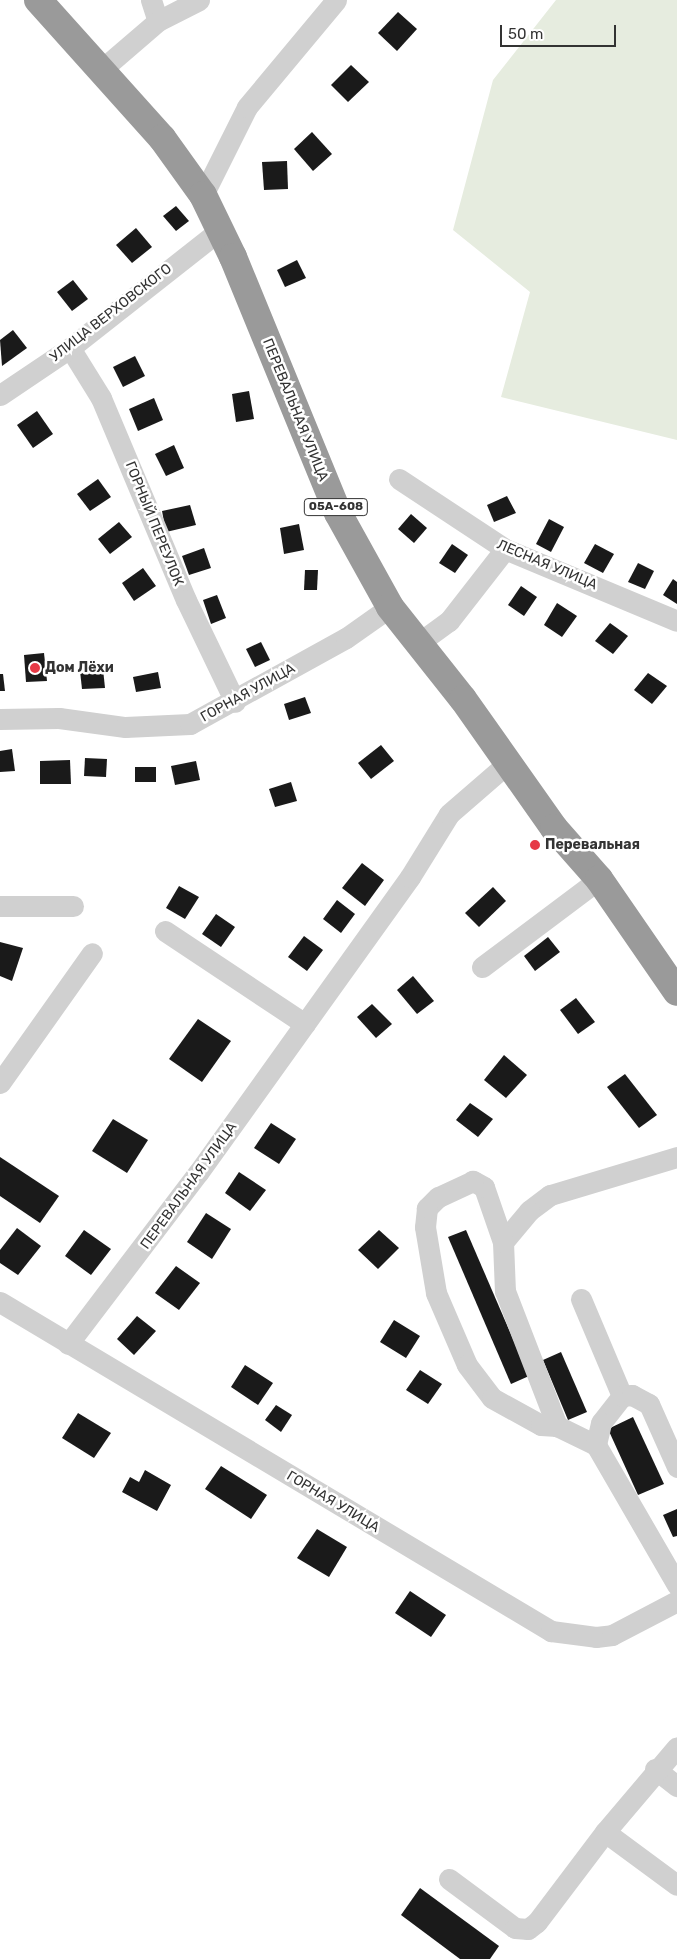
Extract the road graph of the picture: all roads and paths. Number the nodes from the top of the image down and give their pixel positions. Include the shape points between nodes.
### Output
1 (38, 0) edge
2 (151, 0) edge
3 (198, 0) edge
4 (336, 0) edge
5 (158, 22) junction
6 (100, 70) junction
7 (204, 195) junction
8 (221, 229) junction
9 (70, 348) junction
10 (0, 395) edge
11 (399, 479) dead end
12 (505, 549) junction
13 (390, 607) junction
14 (677, 620) edge
15 (420, 642) junction
16 (235, 702) junction
17 (0, 719) edge
18 (509, 762) junction
19 (599, 879) junction
20 (0, 906) edge
21 (73, 906) dead end
22 (165, 931) dead end
23 (92, 953) dead end
24 (482, 967) dead end
25 (677, 992) edge
26 (305, 1024) junction
27 (0, 1083) edge
28 (677, 1157) edge
29 (503, 1242) junction
30 (581, 1299) dead end
31 (0, 1302) edge
32 (68, 1344) junction
33 (622, 1396) junction
34 (556, 1426) junction
35 (596, 1445) junction
36 (677, 1466) edge
37 (677, 1585) edge
38 (677, 1601) edge
39 (677, 1747) edge
40 (655, 1769) junction
41 (677, 1786) edge
42 (605, 1832) junction
43 (449, 1878) dead end
44 (677, 1885) edge

1 - 6 highway, ПЕРЕВАЛЬНАЯ УЛИЦА / 05А-608
2 - 5 street
3 - 5 street
4 - 7 street via 247,107
5 - 6 street
6 - 7 highway, ПЕРЕВАЛЬНАЯ УЛИЦА / 05А-608 via 162,138
7 - 8 highway, ПЕРЕВАЛЬНАЯ УЛИЦА / 05А-608
8 - 9 street, УЛИЦА ВЕРХОВСКОГО
8 - 13 highway, ПЕРЕВАЛЬНАЯ УЛИЦА / 05А-608 via 338,513
9 - 10 street, УЛИЦА ВЕРХОВСКОГО
9 - 16 street, ГОРНЫЙ ПЕРЕУЛОК via 101,398 186,600
11 - 12 street, ЛЕСНАЯ УЛИЦА
12 - 14 street, ЛЕСНАЯ УЛИЦА
12 - 15 street via 449,621
13 - 15 highway, ПЕРЕВАЛЬНАЯ УЛИЦА / 05А-608
13 - 16 street, ГОРНАЯ УЛИЦА
15 - 18 highway, ПЕРЕВАЛЬНАЯ УЛИЦА / 05А-608
16 - 17 street, ГОРНАЯ УЛИЦА via 190,724 125,727 59,718
18 - 19 highway, ПЕРЕВАЛЬНАЯ УЛИЦА / 05А-608 via 554,828
18 - 26 street, ПЕРЕВАЛЬНАЯ УЛИЦА via 449,814 410,877
19 - 24 street
19 - 25 highway, ПЕРЕВАЛЬНАЯ УЛИЦА / 05А-608
20 - 21 street
22 - 26 street
23 - 27 street
26 - 32 street, ПЕРЕВАЛЬНАЯ УЛИЦА via 134,1263
28 - 29 street via 550,1195 529,1211
29 - 34 street via 505,1291
29 - 34 street via 484,1187 473,1181 438,1197 427,1208 425,1227 436,1293 467,1365 492,1398 541,1425
30 - 33 street
31 - 32 street, ГОРНАЯ УЛИЦА
32 - 38 street, ГОРНАЯ УЛИЦА via 551,1631 596,1637 612,1634
33 - 35 street via 601,1423
33 - 36 street via 632,1395 649,1404
34 - 35 street
35 - 37 street
39 - 40 street
40 - 41 street
40 - 42 street
42 - 43 street via 537,1922 528,1929 515,1928
42 - 44 street

